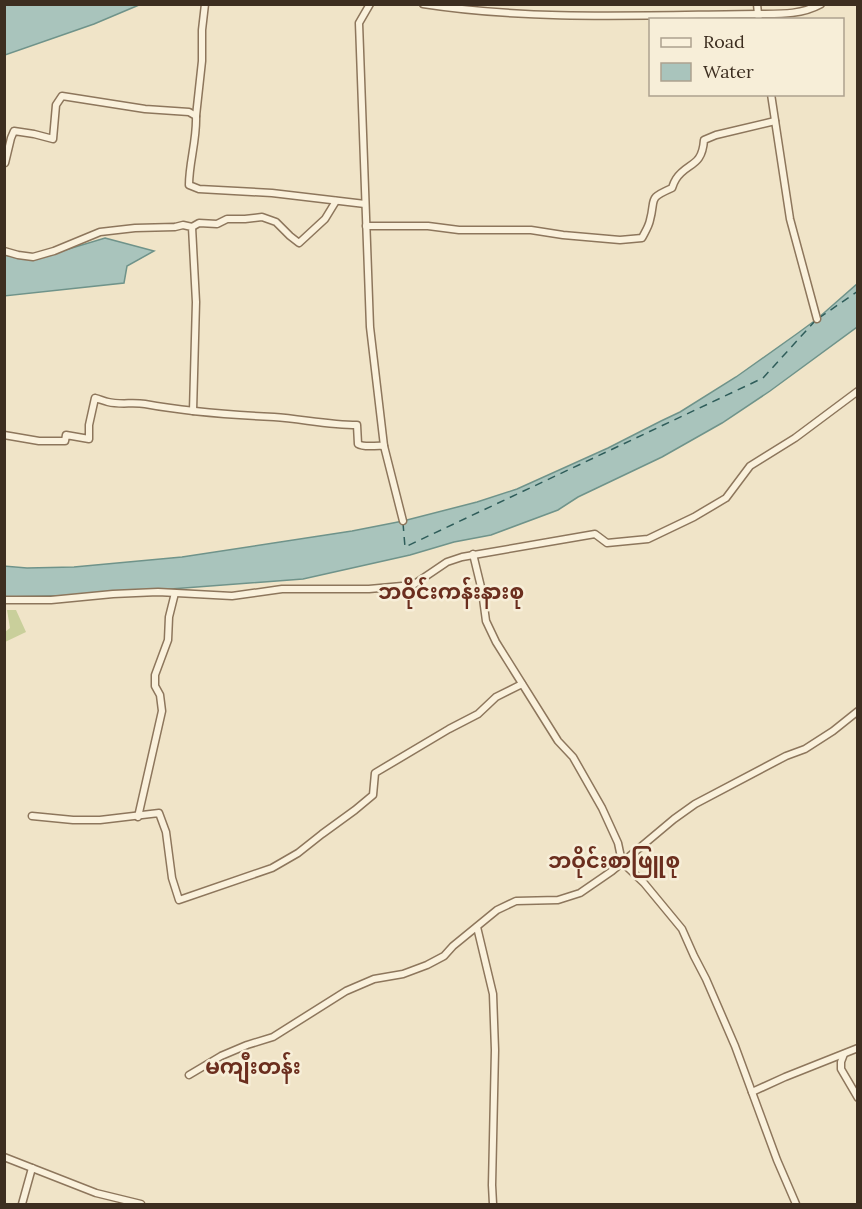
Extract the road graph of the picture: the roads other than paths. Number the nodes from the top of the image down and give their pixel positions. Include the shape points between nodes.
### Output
1 (205, 4) edge
2 (370, 4) edge
3 (423, 4) edge
4 (757, 4) edge
5 (820, 4) edge
6 (759, 17) edge
7 (771, 96) edge
8 (196, 116) junction
9 (775, 121) junction
10 (5, 163) edge
11 (336, 201) junction
12 (365, 204) junction
13 (366, 226) junction
14 (192, 227) junction
15 (4, 251) edge
16 (817, 319) dead end
17 (858, 392) edge
18 (193, 411) junction
19 (4, 435) edge
20 (384, 446) junction
21 (403, 520) dead end
22 (473, 554) junction
23 (175, 593) junction
24 (4, 600) edge
25 (522, 684) junction
26 (858, 711) edge
27 (32, 816) dead end
28 (138, 817) junction
29 (622, 862) junction
30 (477, 927) junction
31 (858, 1048) edge
32 (844, 1053) junction
33 (189, 1074) dead end
34 (752, 1092) junction
35 (858, 1098) edge
36 (4, 1157) edge
37 (32, 1168) junction
38 (22, 1204) edge
39 (141, 1204) edge
40 (493, 1204) edge
41 (796, 1204) edge

1 - 8 street
2 - 12 street via 359,23
3 - 6 street via 504,14
4 - 6 street
5 - 6 street via 800,13
7 - 9 street
8 - 10 street via 62,96 56,105 53,139 14,131
8 - 11 street via 189,185
9 - 13 street via 704,140 695,163 676,179 672,188 656,195 642,238 620,240 531,230
9 - 16 street via 790,219
11 - 12 street
11 - 14 street via 325,219 299,243 276,222 262,217
12 - 13 street
13 - 20 street via 370,327
14 - 15 street via 100,232 33,257
14 - 18 street via 196,302
17 - 22 street via 750,466 726,498 648,539 607,543 595,534
18 - 19 street via 95,398 90,439 66,435 65,441 39,441
18 - 20 street via 357,425 358,444
20 - 21 street
22 - 23 street via 447,562 413,585 282,589 232,596
22 - 25 street via 486,621
23 - 24 street
23 - 28 street via 168,640 155,675 162,711
25 - 28 street via 375,773 373,795 298,853 272,868 179,900 159,813
25 - 29 street via 602,808
26 - 29 street via 805,749 695,804
27 - 28 street via 73,820
29 - 30 street via 580,892 558,900 516,901 497,910
29 - 34 street via 682,929 721,1012
30 - 33 street via 444,956 403,974 374,979 346,991 273,1037 221,1056
30 - 40 street via 493,994
31 - 32 street
32 - 34 street
32 - 35 street via 842,1069
34 - 41 street
36 - 37 street
37 - 38 street
37 - 39 street via 96,1193

